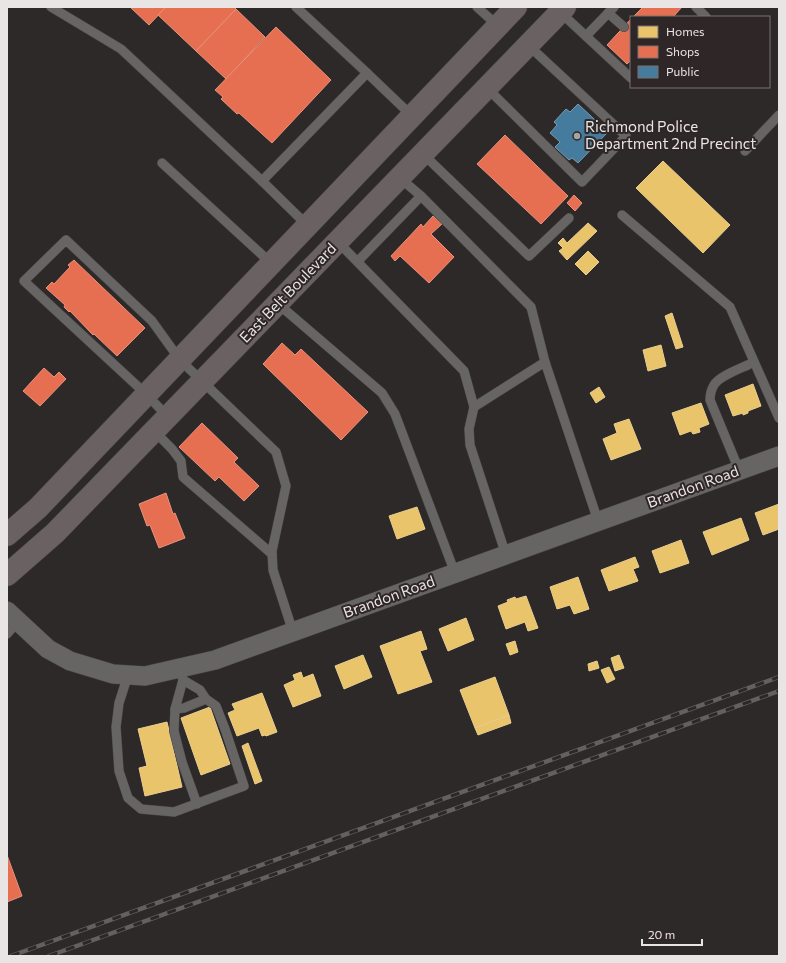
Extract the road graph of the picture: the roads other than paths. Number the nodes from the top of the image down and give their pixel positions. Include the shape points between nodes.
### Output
1 (51, 7) edge
2 (296, 7) edge
3 (477, 7) edge
4 (516, 7) edge
5 (696, 7) edge
6 (562, 9) edge
7 (611, 10) edge
8 (705, 16) edge
9 (498, 26) junction
10 (624, 27) dead end
11 (586, 36) junction
12 (528, 45) junction
13 (367, 73) junction
14 (630, 77) edge
15 (486, 88) junction
16 (779, 115) edge
17 (412, 116) junction
18 (745, 151) dead end
19 (423, 154) junction
20 (162, 163) dead end
21 (400, 178) junction
22 (262, 181) junction
23 (421, 196) junction
24 (622, 215) dead end
25 (569, 218) dead end
26 (308, 226) junction
27 (337, 241) junction
28 (358, 261) junction
29 (272, 264) junction
30 (277, 303) junction
31 (180, 360) junction
32 (544, 362) junction
33 (754, 362) junction
34 (202, 381) junction
35 (147, 395) junction
36 (474, 407) junction
37 (779, 418) edge
38 (161, 424) junction
39 (779, 456) edge
40 (738, 470) junction
41 (598, 521) junction
42 (7, 535) edge
43 (272, 554) junction
44 (506, 554) junction
45 (454, 573) junction
46 (7, 575) edge
47 (11, 622) edge
48 (293, 632) junction
49 (181, 674) junction
50 (128, 675) junction
51 (206, 699) junction
52 (175, 709) junction
53 (197, 804) junction

1 - 22 lane via 121,49
2 - 13 lane
3 - 9 lane
4 - 9 main road
5 - 8 lane
6 - 11 lane
6 - 12 main road, East Belt Boulevard
7 - 10 lane
7 - 11 lane
9 - 17 main road
11 - 14 lane
12 - 15 main road, East Belt Boulevard
12 - 15 lane via 626,136 582,182
13 - 17 lane
13 - 22 lane
15 - 19 main road, East Belt Boulevard
16 - 18 lane
17 - 26 main road
19 - 21 main road, East Belt Boulevard
19 - 25 lane via 529,256
20 - 29 lane
21 - 23 lane
21 - 27 main road, East Belt Boulevard
22 - 26 lane
23 - 28 lane
23 - 32 lane via 531,307
24 - 33 lane via 730,307
26 - 29 main road
27 - 28 lane
27 - 30 main road, East Belt Boulevard
28 - 36 lane via 464,371
29 - 31 main road
30 - 34 main road, East Belt Boulevard
30 - 45 lane via 382,392 389,402
31 - 34 lane
31 - 35 main road
31 - 35 lane via 152,321 66,240 24,281
32 - 36 lane
32 - 41 lane
33 - 37 lane
33 - 40 lane via 723,377 714,384 711,393 710,400
34 - 38 main road, East Belt Boulevard
34 - 43 lane via 276,452 286,486
35 - 38 lane
35 - 42 main road via 38,508
36 - 44 lane via 469,429 470,445
38 - 43 lane via 180,461 183,477
38 - 46 main road, East Belt Boulevard via 55,533
39 - 40 street, Brandon Road
40 - 41 street, Brandon Road
41 - 44 street, Brandon Road
43 - 48 lane via 273,570
44 - 45 street, Brandon Road
45 - 48 street, Brandon Road
47 - 50 street, Brandon Road via 48,649 70,661 113,674
48 - 49 street, Brandon Road
49 - 50 street, Brandon Road
49 - 51 lane via 200,690
49 - 52 lane
50 - 53 lane via 119,703 116,727 119,771 128,798 142,809 174,812
51 - 52 lane
51 - 53 lane via 216,706 244,786
52 - 53 lane via 174,731

